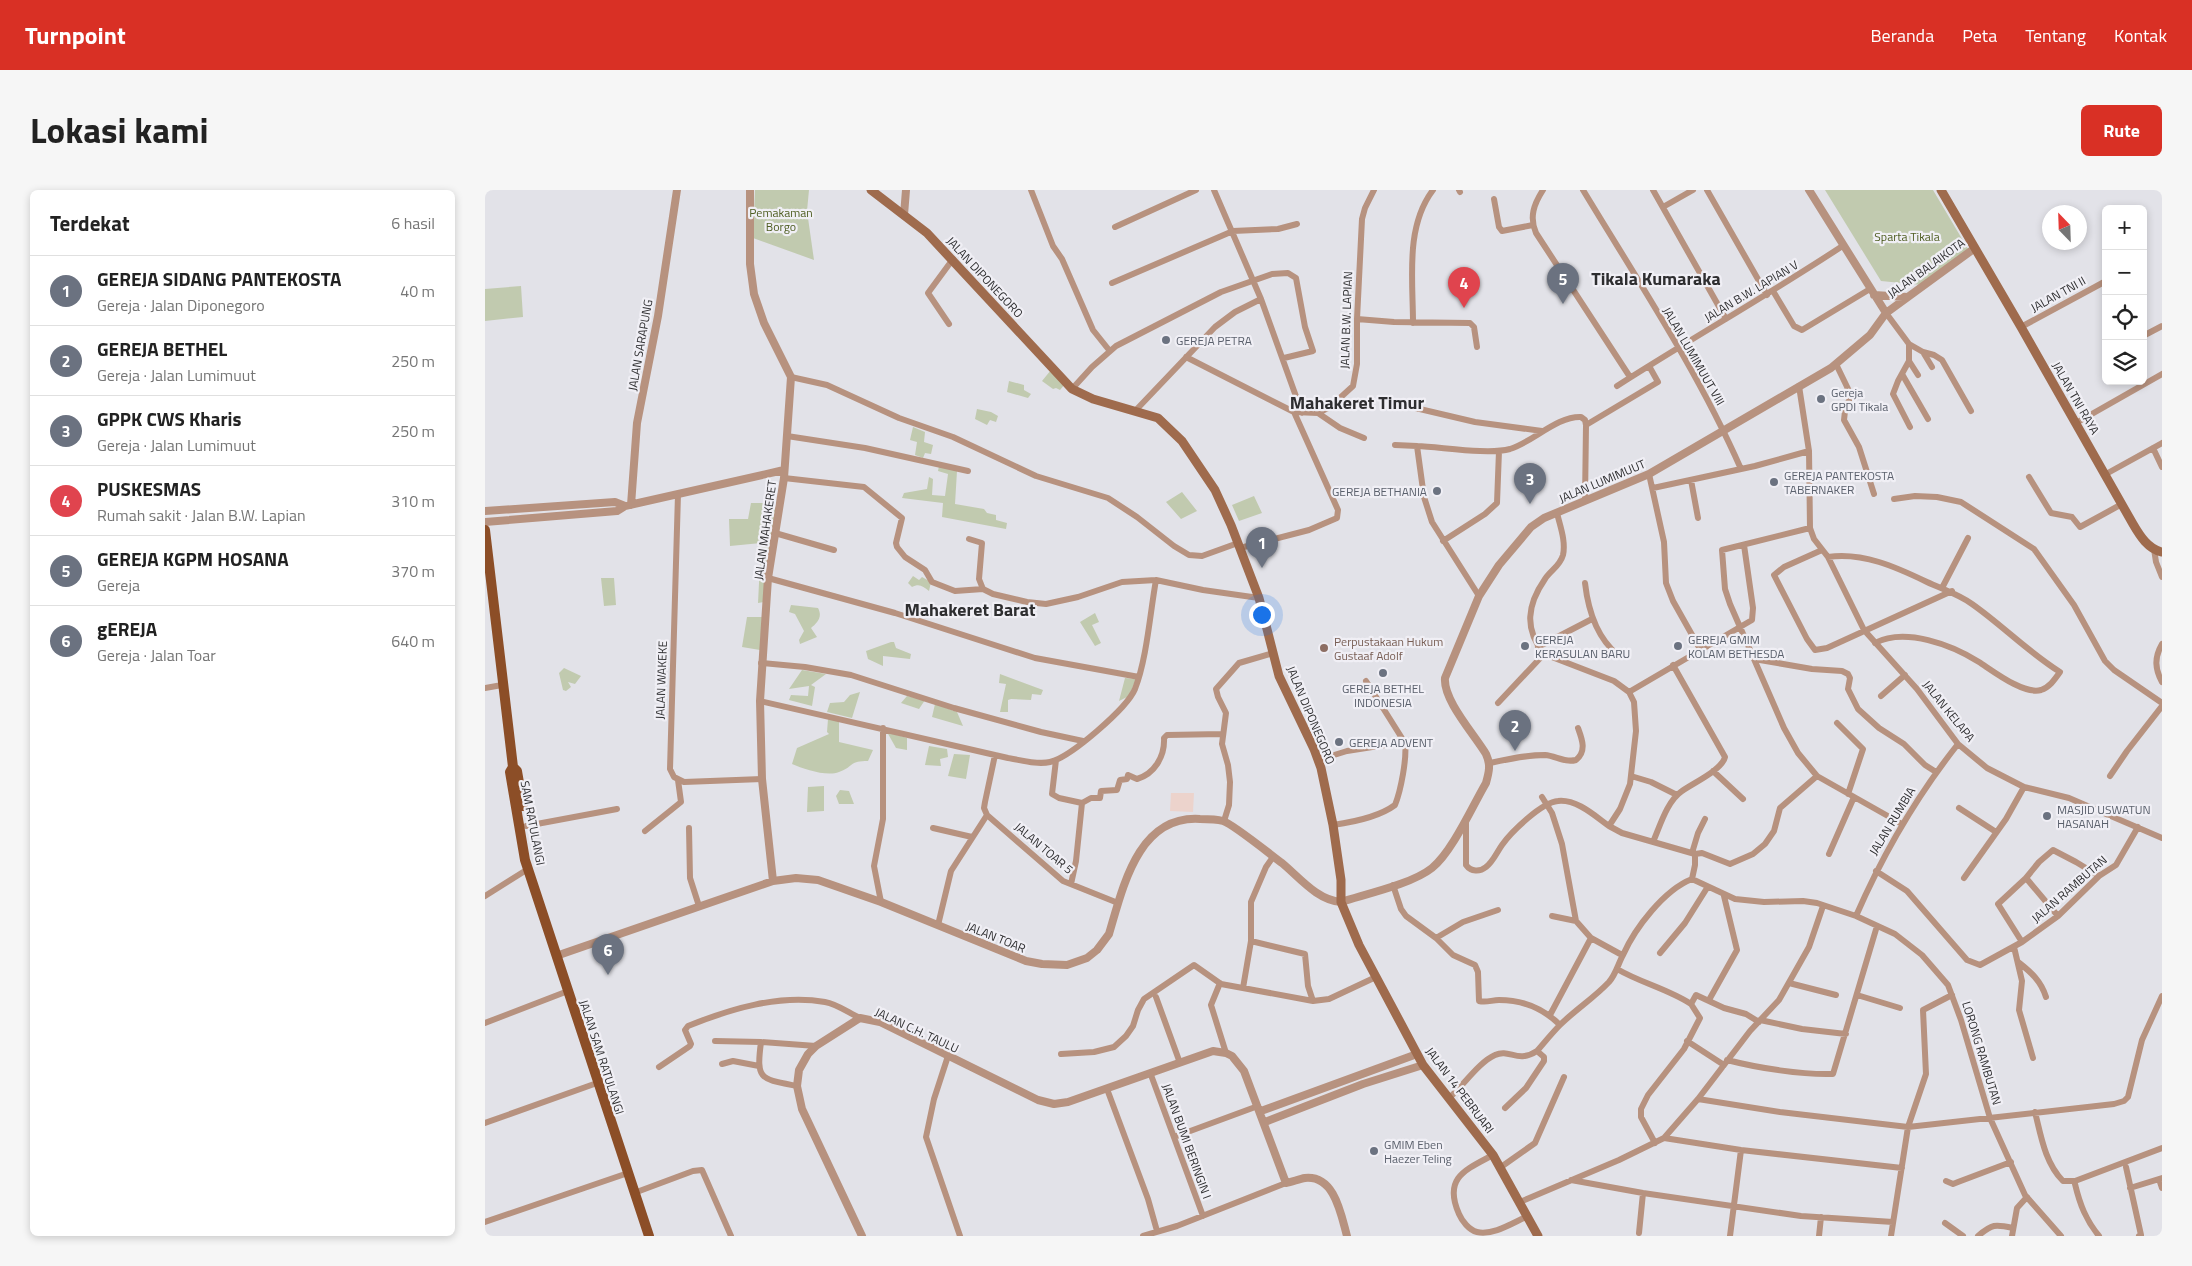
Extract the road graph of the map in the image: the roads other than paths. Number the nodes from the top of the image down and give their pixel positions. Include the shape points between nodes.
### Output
1 (677, 190) edge
2 (750, 190) edge
3 (871, 190) edge
4 (906, 190) edge
5 (1031, 190) edge
6 (1196, 190) edge
7 (1214, 190) edge
8 (1374, 190) edge
9 (1433, 190) edge
10 (1543, 190) edge
11 (1583, 190) edge
12 (1653, 190) edge
13 (1693, 190) edge
14 (1707, 190) edge
15 (1809, 190) edge
16 (1941, 190) edge
17 (1494, 200) dead end
18 (1663, 207) junction
19 (904, 215) junction
20 (1297, 224) dead end
21 (1533, 225) junction
22 (1115, 227) dead end
23 (1233, 231) junction
24 (1845, 246) junction
25 (1975, 248) junction
26 (953, 259) junction
27 (1253, 279) junction
28 (1112, 283) dead end
29 (2102, 283) edge
30 (1872, 292) junction
31 (1770, 293) junction
32 (1907, 297) junction
33 (1261, 299) junction
34 (1886, 313) junction
35 (1357, 319) junction
36 (1726, 319) junction
37 (1413, 323) junction
38 (949, 324) dead end
39 (2162, 326) edge
40 (2021, 327) junction
41 (2147, 334) edge
42 (1909, 344) junction
43 (1477, 347) dead end
44 (1677, 348) junction
45 (1109, 350) junction
46 (1923, 352) junction
47 (1186, 357) junction
48 (1284, 358) junction
49 (1909, 361) junction
50 (1836, 364) junction
51 (1649, 366) junction
52 (1932, 367) dead end
53 (1902, 374) junction
54 (2162, 374) edge
55 (1918, 375) dead end
56 (791, 377) junction
57 (1630, 378) junction
58 (1617, 386) dead end
59 (1799, 386) junction
60 (1073, 389) junction
61 (1407, 406) dead end
62 (1135, 410) junction
63 (1971, 411) dead end
64 (1295, 412) junction
65 (1302, 413) junction
66 (1318, 413) junction
67 (1928, 419) dead end
68 (2076, 423) junction
69 (1586, 425) junction
70 (1910, 428) dead end
71 (1724, 431) junction
72 (1543, 432) junction
73 (787, 436) junction
74 (1364, 438) dead end
75 (2162, 443) edge
76 (1395, 445) dead end
77 (1417, 446) junction
78 (2153, 448) junction
79 (1809, 450) junction
80 (1499, 451) junction
81 (2162, 467) edge
82 (1741, 469) junction
83 (784, 470) junction
84 (968, 471) dead end
85 (1649, 474) junction
86 (2106, 474) junction
87 (2029, 477) dead end
88 (783, 478) junction
89 (1691, 480) junction
90 (1653, 488) junction
91 (679, 494) junction
92 (1874, 494) dead end
93 (1894, 499) dead end
94 (1585, 501) junction
95 (2122, 504) junction
96 (628, 505) junction
97 (496, 510) junction
98 (485, 511) edge
99 (1557, 513) junction
100 (1698, 518) dead end
101 (497, 520) junction
102 (485, 522) edge
103 (1810, 528) junction
104 (485, 530) edge
105 (775, 533) junction
106 (1968, 538) dead end
107 (969, 539) dead end
108 (1443, 541) junction
109 (1744, 545) junction
110 (1239, 546) junction
111 (834, 550) dead end
112 (1821, 550) junction
113 (2158, 551) edge
114 (1828, 557) junction
115 (2162, 577) edge
116 (769, 578) junction
117 (1156, 580) junction
118 (1585, 583) dead end
119 (1941, 588) junction
120 (983, 589) junction
121 (488, 591) edge
122 (1951, 591) junction
123 (1479, 596) junction
124 (1259, 598) junction
125 (1592, 619) junction
126 (1739, 627) junction
127 (1864, 630) junction
128 (1875, 643) junction
129 (2162, 644) edge
130 (1538, 647) junction
131 (1700, 649) junction
132 (1273, 653) junction
133 (1543, 654) junction
134 (1618, 655) dead end
135 (1754, 659) junction
136 (761, 663) junction
137 (1673, 665) junction
138 (1905, 675) junction
139 (1139, 676) junction
140 (1366, 681) dead end
141 (2162, 682) edge
142 (502, 685) junction
143 (485, 688) edge
144 (1629, 692) junction
145 (1881, 696) dead end
146 (760, 701) junction
147 (1498, 703) dead end
148 (2162, 705) edge
149 (1837, 723) dead end
150 (883, 728) junction
151 (1578, 728) dead end
152 (1222, 734) junction
153 (1083, 741) junction
154 (1957, 744) junction
155 (1385, 746) dead end
156 (995, 755) junction
157 (1056, 760) junction
158 (1318, 760) junction
159 (1490, 762) junction
160 (513, 767) junction
161 (1713, 771) junction
162 (1936, 772) junction
163 (1631, 776) junction
164 (1817, 776) junction
165 (2110, 776) dead end
166 (762, 779) junction
167 (678, 780) junction
168 (2024, 787) junction
169 (1677, 795) junction
170 (1851, 796) junction
171 (1541, 797) dead end
172 (1743, 798) dead end
173 (1082, 803) junction
174 (1547, 804) junction
175 (1959, 808) dead end
176 (617, 809) dead end
177 (987, 815) junction
178 (1466, 817) junction
179 (1705, 819) dead end
180 (1224, 821) junction
181 (1902, 824) junction
182 (1333, 825) junction
183 (526, 826) junction
184 (1609, 826) junction
185 (2138, 827) junction
186 (689, 828) dead end
187 (933, 828) dead end
188 (645, 831) dead end
189 (1996, 832) junction
190 (973, 837) junction
191 (2162, 838) edge
192 (1653, 842) junction
193 (1693, 854) junction
194 (1829, 854) dead end
195 (1273, 857) junction
196 (528, 868) junction
197 (1876, 871) junction
198 (2099, 876) junction
199 (1964, 878) dead end
200 (2026, 878) junction
201 (1692, 879) junction
202 (773, 881) junction
203 (533, 884) junction
204 (1071, 884) junction
205 (1393, 885) junction
206 (1707, 888) junction
207 (485, 896) edge
208 (1724, 896) junction
209 (881, 902) junction
210 (1341, 902) junction
211 (1118, 903) junction
212 (699, 906) junction
213 (1823, 906) junction
214 (1498, 910) dead end
215 (1552, 916) dead end
216 (1856, 916) junction
217 (2059, 916) junction
218 (1576, 921) junction
219 (938, 925) junction
220 (1877, 926) junction
221 (1437, 938) junction
222 (1591, 938) junction
223 (1251, 941) junction
224 (2023, 942) junction
225 (2014, 947) junction
226 (1660, 953) dead end
227 (1622, 955) junction
228 (556, 956) junction
229 (2018, 962) junction
230 (1617, 970) junction
231 (1376, 977) junction
232 (1220, 983) junction
233 (1789, 983) junction
234 (1243, 988) junction
235 (568, 991) junction
236 (1836, 995) dead end
237 (1857, 995) junction
238 (1952, 996) junction
239 (2162, 996) edge
240 (1156, 997) dead end
241 (2046, 997) dead end
242 (1709, 1000) junction
243 (1313, 1001) junction
244 (1691, 1004) junction
245 (2160, 1004) edge
246 (1900, 1008) dead end
247 (1549, 1015) junction
248 (861, 1018) junction
249 (1760, 1021) junction
250 (485, 1024) edge
251 (1560, 1025) junction
252 (1846, 1034) junction
253 (715, 1041) dead end
254 (1687, 1041) junction
255 (761, 1042) junction
256 (816, 1046) junction
257 (1537, 1051) junction
258 (1226, 1053) junction
259 (1061, 1054) dead end
260 (1417, 1054) junction
261 (948, 1056) junction
262 (2033, 1058) dead end
263 (1725, 1062) junction
264 (1180, 1063) junction
265 (722, 1064) dead end
266 (1423, 1065) junction
267 (759, 1066) junction
268 (659, 1067) dead end
269 (1151, 1075) junction
270 (1360, 1075) junction
271 (1564, 1078) dead end
272 (597, 1083) junction
273 (1363, 1084) junction
274 (797, 1086) junction
275 (1107, 1089) junction
276 (1306, 1095) junction
277 (1449, 1098) junction
278 (1698, 1099) junction
279 (1309, 1105) junction
280 (1259, 1108) junction
281 (1505, 1108) dead end
282 (2035, 1112) junction
283 (1990, 1118) junction
284 (1265, 1122) junction
285 (485, 1123) edge
286 (1908, 1127) junction
287 (1174, 1137) junction
288 (1664, 1138) junction
289 (1655, 1143) junction
290 (2162, 1148) edge
291 (1741, 1150) junction
292 (1493, 1155) junction
293 (2011, 1162) junction
294 (1501, 1167) junction
295 (2126, 1167) dead end
296 (1902, 1168) junction
297 (628, 1173) junction
298 (2161, 1178) edge
299 (1569, 1180) junction
300 (1946, 1181) dead end
301 (1286, 1183) junction
302 (2075, 1184) dead end
303 (2130, 1188) junction
304 (2162, 1188) edge
305 (635, 1193) junction
306 (1643, 1194) junction
307 (2027, 1198) junction
308 (1520, 1202) junction
309 (1735, 1206) junction
310 (1203, 1216) junction
311 (1528, 1216) junction
312 (1821, 1217) junction
313 (485, 1222) edge
314 (1893, 1222) junction
315 (1945, 1223) dead end
316 (2013, 1228) junction
317 (1157, 1231) junction
318 (1639, 1233) dead end
319 (1477, 1234) edge
320 (649, 1236) edge
321 (731, 1236) edge
322 (862, 1236) edge
323 (960, 1236) edge
324 (1143, 1236) edge
325 (1347, 1236) edge
326 (1538, 1236) edge
327 (1730, 1236) edge
328 (1819, 1236) edge
329 (1891, 1236) edge
330 (1963, 1236) edge
331 (1978, 1236) edge
332 (2012, 1236) edge
333 (2061, 1236) edge
334 (2099, 1236) edge
335 (2141, 1236) edge

1 - 96 street, JALAN SARAPUNG via 637,424
2 - 56 street via 750,264 754,294 764,323
3 - 19 main road, JALAN DIPONEGORO
4 - 19 street
5 - 45 street via 1053,246 1093,330
6 - 22 street
7 - 23 street
8 - 35 street, JALAN B.W. LAPIAN via 1362,220
9 - 37 street via 1420,212 1415,231
10 - 21 street via 1533,208
11 - 44 street, JALAN LUMIMUUT VIII
12 - 18 street
13 - 18 street
14 - 31 street
15 - 24 street
16 - 25 main road, JALAN BALAIKOTA
17 - 21 street via 1500,229 1505,232
18 - 36 street
19 - 26 main road, JALAN DIPONEGORO
20 - 23 street via 1278,229
21 - 57 street
23 - 27 street
23 - 28 street
24 - 30 street
24 - 31 street, JALAN B.W. LAPIAN V
25 - 32 street, JALAN BALAIKOTA
25 - 40 main road, JALAN TNI RAYA
26 - 38 street via 928,293
26 - 60 main road, JALAN DIPONEGORO
27 - 33 street
27 - 45 street
27 - 48 street via 1282,272 1296,278 1313,351
29 - 40 street, JALAN TNI II
30 - 31 street via 1799,330
30 - 32 street
30 - 34 street
31 - 36 street, JALAN B.W. LAPIAN V
32 - 34 street, JALAN BALAIKOTA
33 - 47 street via 1215,326
33 - 48 street
34 - 42 street
34 - 50 street, JALAN LUMIMUUT via 1870,335
35 - 37 street
35 - 66 street, JALAN B.W. LAPIAN via 1357,364 1353,386 1330,407
36 - 44 street, JALAN B.W. LAPIAN V
37 - 43 street via 1470,323
39 - 41 street
40 - 68 main road, JALAN TNI RAYA
42 - 46 street
42 - 49 street
44 - 51 street, JALAN B.W. LAPIAN V
44 - 71 street, JALAN LUMIMUUT VIII
45 - 60 street
46 - 52 street
46 - 63 street via 1942,360
47 - 62 street
47 - 64 street
48 - 65 street
49 - 53 street
49 - 55 street
50 - 59 street, JALAN LUMIMUUT
50 - 92 street via 1851,395 1844,420 1859,448
51 - 57 street, JALAN B.W. LAPIAN V
51 - 69 street via 1658,382
53 - 67 street
53 - 70 street via 1893,394
54 - 68 street
56 - 73 street, JALAN MAHAKERET
56 - 110 street via 827,385 1037,476 1108,498 1189,555 1202,556
57 - 58 street, JALAN B.W. LAPIAN V
59 - 71 street, JALAN LUMIMUUT
59 - 79 street
60 - 62 main road, JALAN DIPONEGORO via 1093,399
61 - 72 street via 1475,422
62 - 110 main road, JALAN DIPONEGORO via 1158,418 1190,452 1215,490
64 - 65 street
64 - 110 street via 1338,516 1309,530
65 - 66 street
66 - 74 street via 1340,428
68 - 86 main road, JALAN TNI RAYA
69 - 72 street via 1584,419 1577,416
69 - 94 street
71 - 82 street, JALAN LUMIMUUT VIII
71 - 85 street, JALAN LUMIMUUT
72 - 80 street via 1524,444
73 - 83 street, JALAN MAHAKERET
73 - 84 street via 865,448
75 - 78 street
76 - 77 street
77 - 80 street
77 - 108 street via 1426,505
78 - 81 street
78 - 86 street
79 - 82 street
79 - 103 street
80 - 108 street via 1497,503
82 - 89 street
83 - 88 street, JALAN MAHAKERET
83 - 91 street
85 - 90 street
85 - 94 street, JALAN LUMIMUUT
86 - 95 main road, JALAN TNI RAYA
87 - 95 street via 2051,513 2072,517 2080,527
88 - 105 street, JALAN MAHAKERET
88 - 120 street via 864,487 903,518 895,543 905,557 925,570 932,582 955,591
89 - 90 street
89 - 100 street
90 - 131 street via 1663,542 1666,583
91 - 96 street
91 - 167 street, JALAN WAKEKE via 669,758 670,769
93 - 148 street via 1915,496 1961,502 2034,549 2073,605 2105,661
94 - 99 street, JALAN LUMIMUUT
95 - 113 main road, JALAN TNI RAYA via 2138,532
96 - 97 street via 615,502
96 - 101 street via 617,511
97 - 98 street
97 - 101 street
99 - 123 street, JALAN LUMIMUUT via 1544,518 1524,534
99 - 130 street via 1564,541 1563,554 1535,596 1529,615
101 - 102 street
103 - 109 street
103 - 112 street, JALAN KELAPA
104 - 121 main road
105 - 111 street
105 - 116 street, JALAN MAHAKERET
106 - 119 street
107 - 120 street via 982,543 979,579
108 - 123 street
109 - 126 street via 1754,615
109 - 126 street via 1722,550 1725,589
110 - 124 main road, JALAN DIPONEGORO
112 - 114 street, JALAN KELAPA
112 - 127 street via 1774,574 1802,631 1811,646 1820,650
113 - 115 street via 2156,562
114 - 119 street via 1851,555 1865,558
114 - 127 street, JALAN KELAPA
116 - 136 street, JALAN MAHAKERET
116 - 139 street via 895,613 1035,658
117 - 120 street via 1122,582 1046,604 993,594
117 - 124 street
117 - 139 street
118 - 125 street
119 - 122 street
121 - 142 main road
122 - 127 street
122 - 128 street via 2060,672 2052,683 2040,690 2022,687 1951,648 1910,637 1890,636
123 - 159 street, JALAN LUMIMUUT via 1448,667 1444,685 1450,700
124 - 132 main road, JALAN DIPONEGORO
125 - 130 street
125 - 134 street
126 - 131 street
126 - 135 street
127 - 128 street, JALAN KELAPA
128 - 138 street, JALAN KELAPA
129 - 141 street via 2156,659
130 - 133 street
131 - 137 street
132 - 152 street via 1239,663 1216,688 1226,713
132 - 158 main road, JALAN DIPONEGORO via 1285,691
133 - 144 street via 1614,681
133 - 147 street
135 - 162 street via 1849,674 1848,689 1858,709
135 - 164 street via 1787,734
136 - 146 street, JALAN MAHAKERET
136 - 153 street via 851,675 954,708
137 - 144 street
137 - 161 street via 1724,753 1724,761
138 - 145 street
138 - 154 street, JALAN KELAPA
139 - 153 street via 1127,702
140 - 182 street via 1405,743 1399,793 1395,805 1387,810
142 - 143 street
142 - 160 main road
144 - 163 street via 1636,714
146 - 150 street
146 - 166 street, JALAN MAHAKERET
148 - 165 street
149 - 170 street via 1863,749
150 - 156 street
150 - 209 street via 883,819 874,866
151 - 159 street via 1583,748 1576,760 1541,756
152 - 173 street via 1167,735 1163,738 1164,746 1154,770 1147,776 1137,779 1128,775 1127,779 1120,780 1117,790 1101,791 1099,798
152 - 180 street via 1231,793
153 - 157 street
154 - 162 street, JALAN RUMBIA
154 - 168 street, JALAN KELAPA via 1987,768
155 - 158 street via 1347,751
156 - 157 street via 1042,763
156 - 177 street via 984,808
157 - 173 street via 1052,794
158 - 182 main road, JALAN DIPONEGORO
159 - 178 street via 1486,783
160 - 183 main road via 517,771
160 - 196 main road, SAM RATULANGI via 510,772
161 - 169 street
161 - 172 street
162 - 181 street, JALAN RUMBIA
163 - 169 street
163 - 184 street via 1628,792
164 - 170 street
164 - 193 street via 1780,808 1772,834 1757,851 1729,864 1702,853
166 - 167 street
166 - 202 street, JALAN MAHAKERET
167 - 188 street via 681,802
168 - 185 street, JALAN KELAPA via 2063,796
168 - 189 street
169 - 192 street
170 - 181 street
170 - 194 street
171 - 174 street
173 - 204 street
174 - 178 street via 1503,843 1490,863 1480,870 1466,865
174 - 184 street via 1560,800 1571,803
174 - 218 street via 1562,844
175 - 189 street
176 - 183 street
177 - 190 street
177 - 204 street, JALAN TOAR 5
178 - 205 street via 1447,850 1431,869
179 - 193 street
180 - 195 street
180 - 211 street, JALAN TOAR via 1194,818 1163,826 1151,836 1137,856
181 - 197 street, JALAN RUMBIA
182 - 210 main road, JALAN DIPONEGORO
183 - 203 main road
184 - 192 street
185 - 191 street, JALAN KELAPA
185 - 198 street, JALAN RAMBUTAN via 2116,865
186 - 212 street via 689,878
187 - 190 street
189 - 199 street
190 - 219 street via 951,871
192 - 193 street
193 - 201 street
195 - 210 street via 1319,894
195 - 223 street via 1251,902
196 - 203 main road, SAM RATULANGI
196 - 207 street
197 - 216 street, JALAN RUMBIA
197 - 225 street, JALAN RAMBUTAN via 1907,891 1967,960 1975,964 1987,962
198 - 200 street via 2053,850
198 - 217 street, JALAN RAMBUTAN
200 - 217 street
200 - 224 street via 1998,904
201 - 206 street, LORONG RAMBUTAN
201 - 227 street via 1675,888 1653,910
202 - 209 street, JALAN TOAR via 817,880
202 - 212 street, JALAN TOAR
203 - 228 main road, JALAN SAM RATULANGI
204 - 211 street, JALAN TOAR 5
205 - 210 street
205 - 221 street via 1406,916
206 - 208 street, LORONG RAMBUTAN
206 - 226 street via 1685,923
208 - 213 street, LORONG RAMBUTAN via 1764,902 1799,901
208 - 242 street via 1737,950
209 - 219 street, JALAN TOAR
210 - 231 main road, JALAN 14 PEBRUARI
211 - 219 street, JALAN TOAR via 1109,934 1097,950 1087,958 1067,965 1026,961
212 - 228 street, JALAN TOAR
213 - 216 street, LORONG RAMBUTAN
213 - 233 street via 1809,947
214 - 221 street via 1463,922
215 - 218 street
216 - 220 street, LORONG RAMBUTAN
217 - 224 street, JALAN RAMBUTAN
218 - 222 street
220 - 237 street
220 - 238 street, LORONG RAMBUTAN via 1908,942 1948,985
221 - 247 street via 1453,955 1475,965 1479,1001 1521,1002
222 - 227 street
222 - 247 street
223 - 234 street
223 - 243 street via 1305,954
224 - 225 street, JALAN RAMBUTAN
225 - 229 street
227 - 230 street
228 - 235 main road, JALAN SAM RATULANGI
229 - 241 street via 2033,974 2044,988
229 - 262 street via 2022,981 2019,1010
230 - 244 street
230 - 251 street
231 - 243 street via 1329,999
231 - 260 main road, JALAN 14 PEBRUARI
232 - 234 street
232 - 258 street via 1211,1005
232 - 259 street via 1198,966 1191,965 1144,999 1133,1026 1114,1047
233 - 236 street
233 - 249 street
234 - 243 street
235 - 250 street
235 - 272 main road, JALAN SAM RATULANGI
237 - 246 street
237 - 252 street
238 - 283 street, LORONG RAMBUTAN
238 - 286 street via 1924,1009 1926,1074
239 - 245 street, LORONG RAMBUTAN
240 - 264 street
242 - 244 street via 1696,996
242 - 249 street
244 - 254 street via 1699,1018
245 - 282 street, LORONG RAMBUTAN via 2142,1040 2128,1097 2124,1101
247 - 251 street
248 - 256 street, JALAN C.H. TAULU
248 - 261 street, JALAN C.H. TAULU via 880,1022
248 - 268 street via 830,1003 816,1001 784,1001 736,1009 688,1026 685,1030 690,1046
249 - 252 street
249 - 263 street
251 - 257 street
252 - 263 street via 1833,1074
253 - 255 street
254 - 263 street
254 - 289 street via 1641,1109 1641,1117
255 - 256 street
255 - 267 street
256 - 274 street, JALAN C.H. TAULU via 801,1065
257 - 277 street via 1521,1058 1495,1055
257 - 281 street via 1544,1061 1526,1088
258 - 264 street, JALAN C.H. TAULU via 1206,1053
258 - 280 street via 1244,1071
260 - 266 main road, JALAN 14 PEBRUARI
260 - 270 street
261 - 275 street, JALAN C.H. TAULU via 1038,1100 1054,1104
261 - 323 street via 926,1137
263 - 278 street
264 - 269 street, JALAN C.H. TAULU
265 - 267 street via 733,1061
266 - 273 street
266 - 277 main road, JALAN 14 PEBRUARI
267 - 274 street via 766,1078
269 - 275 street, JALAN C.H. TAULU
269 - 287 street, JALAN BUMI BERINGIN I
270 - 273 street
270 - 276 street
271 - 294 street via 1535,1143
272 - 285 street
272 - 297 main road, JALAN SAM RATULANGI
273 - 279 street
274 - 322 street, JALAN C.H. TAULU via 802,1109
275 - 317 street
276 - 279 street
276 - 280 street
277 - 292 main road, JALAN 14 PEBRUARI
278 - 286 street
278 - 288 street
279 - 284 street
280 - 284 street
280 - 287 street
282 - 283 street, LORONG RAMBUTAN
282 - 290 street via 2045,1151 2063,1181 2075,1181
283 - 286 street
283 - 293 street
284 - 301 street
286 - 296 street
287 - 310 street, JALAN BUMI BERINGIN I
288 - 289 street
288 - 291 street
289 - 299 street
291 - 296 street
291 - 309 street
292 - 294 main road, JALAN 14 PEBRUARI
292 - 319 street via 1463,1172 1453,1190 1454,1204 1461,1219
293 - 300 street via 1953,1184
293 - 307 street
294 - 308 main road, JALAN 14 PEBRUARI
295 - 303 street
296 - 314 street
297 - 305 main road, JALAN SAM RATULANGI
297 - 313 street
298 - 303 street
298 - 304 street
299 - 306 street
299 - 308 street
301 - 310 street
301 - 325 street via 1306,1178 1324,1183 1336,1199
302 - 334 street via 2087,1222
303 - 335 street
305 - 320 main road, JALAN SAM RATULANGI
305 - 321 street via 693,1170 701,1170
306 - 309 street
306 - 318 street
307 - 316 street via 2017,1208
307 - 333 street
308 - 311 main road, JALAN 14 PEBRUARI
309 - 312 street
309 - 327 street
310 - 317 street
311 - 319 street via 1497,1230
311 - 326 main road, JALAN 14 PEBRUARI
312 - 314 street
312 - 328 street
314 - 329 street
315 - 330 street
316 - 331 street via 1994,1225
316 - 332 street
317 - 324 street

